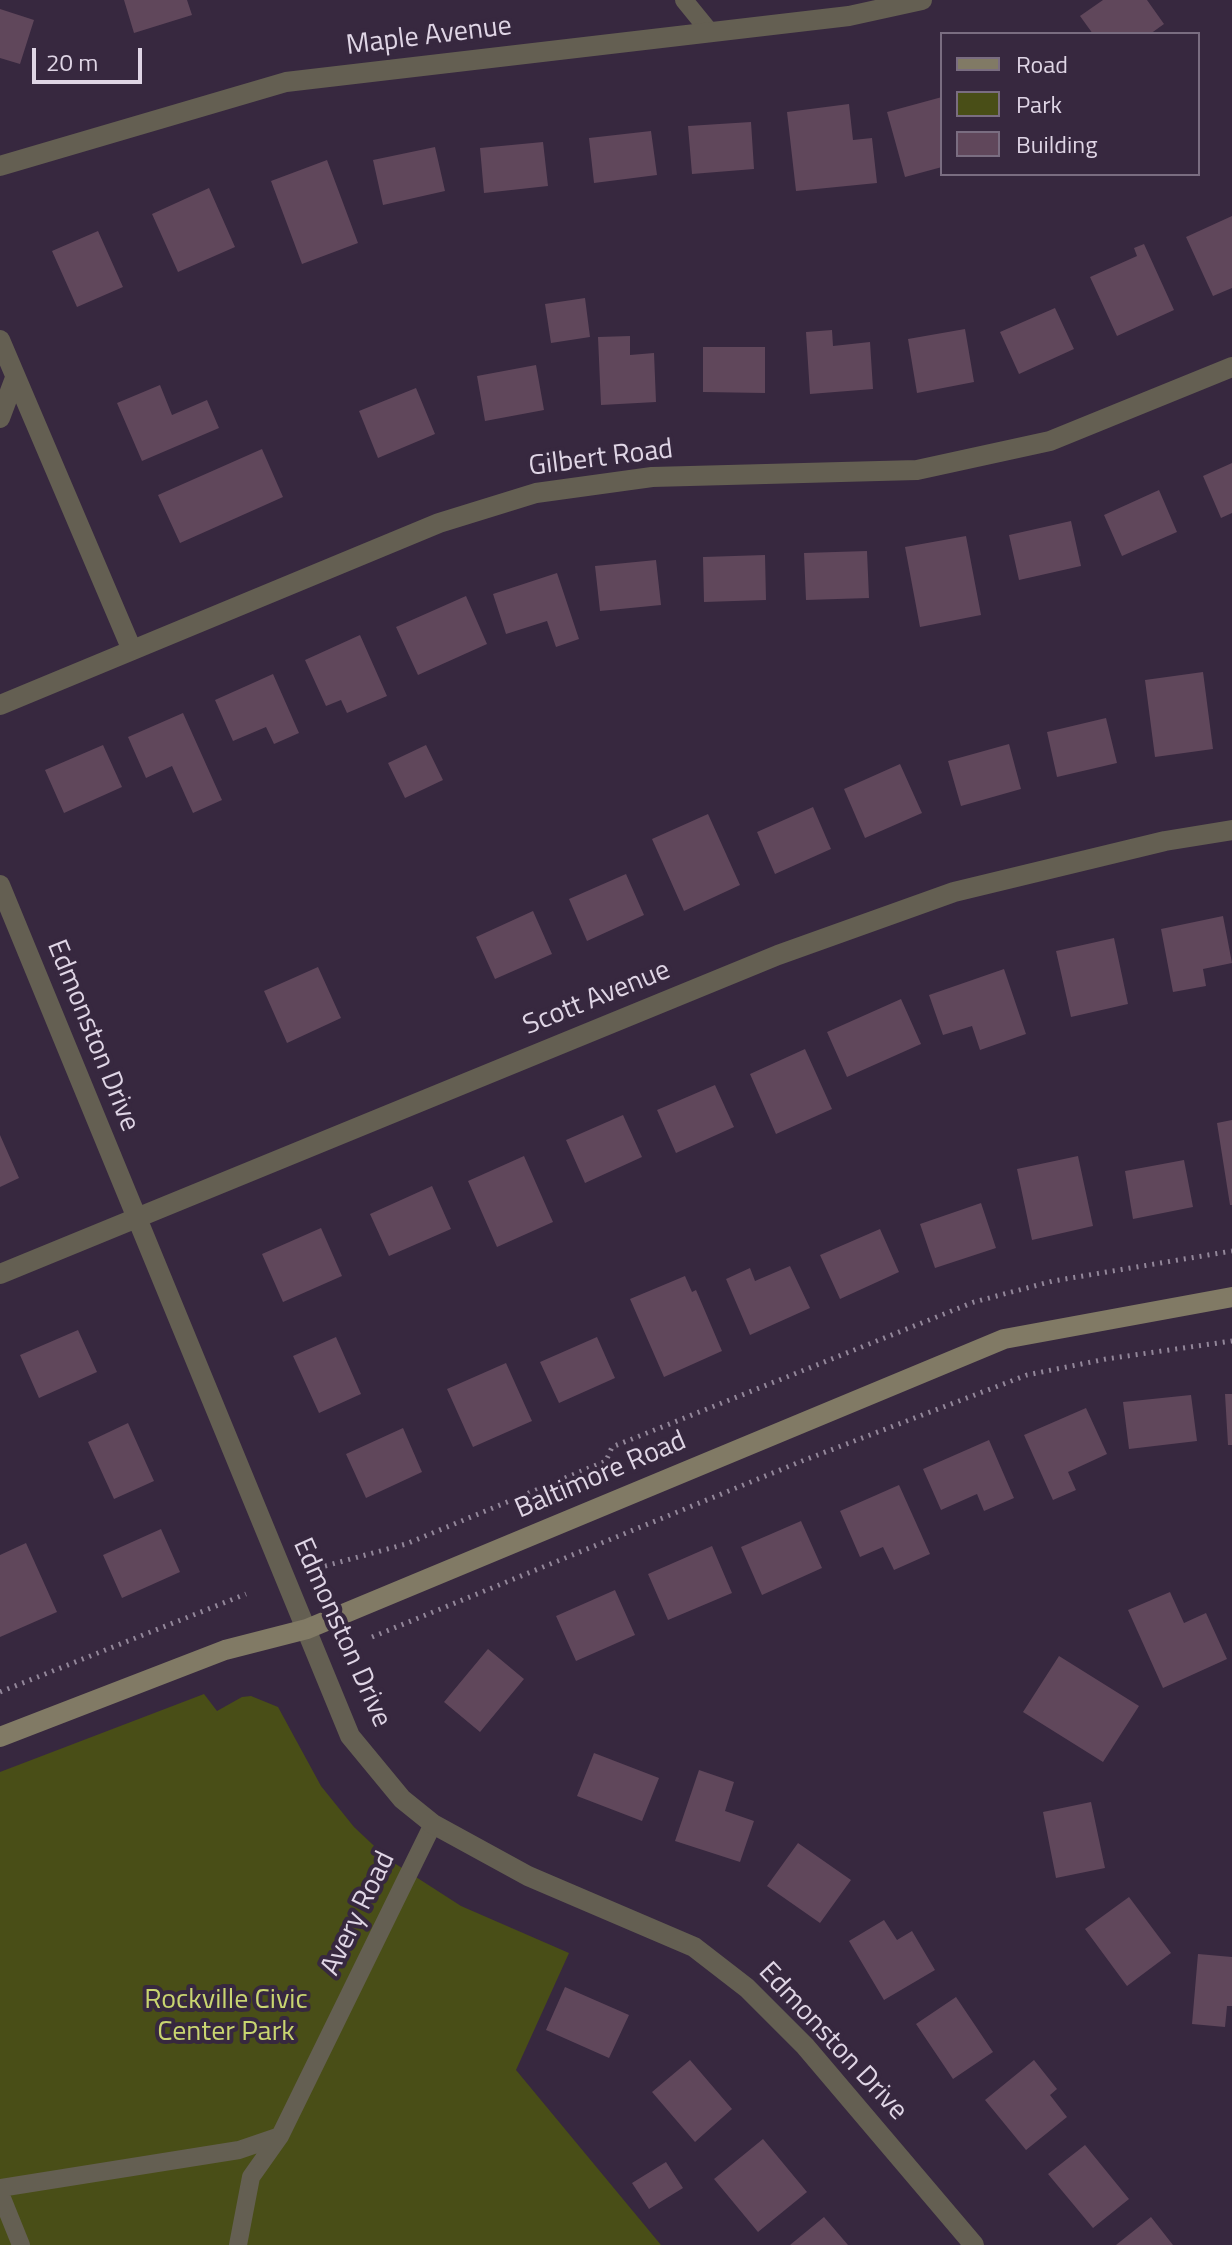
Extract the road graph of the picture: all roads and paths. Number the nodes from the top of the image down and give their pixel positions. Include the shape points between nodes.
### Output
1 (684, 0) edge
2 (922, 0) edge
3 (710, 32) junction
4 (0, 166) edge
5 (0, 340) edge
6 (1232, 367) edge
7 (15, 378) junction
8 (0, 418) edge
9 (132, 650) junction
10 (0, 705) edge
11 (1232, 830) edge
12 (0, 885) edge
13 (136, 1218) junction
14 (1232, 1251) edge
15 (0, 1274) edge
16 (1232, 1297) edge
17 (1232, 1341) edge
18 (325, 1566) dead end
19 (246, 1594) dead end
20 (307, 1629) junction
21 (372, 1637) dead end
22 (0, 1692) edge
23 (0, 1737) edge
24 (433, 1824) junction
25 (280, 2136) junction
26 (0, 2190) edge
27 (21, 2245) edge
28 (238, 2245) edge
29 (974, 2245) edge

1 - 3 lane
2 - 3 street, Maple Avenue via 849,16
3 - 4 street, Maple Avenue via 286,82
5 - 7 street
6 - 9 street, Gilbert Road via 1050,441 917,470 652,477 536,493 439,523
7 - 8 street
7 - 9 street
9 - 10 street, Gilbert Road
11 - 13 street, Scott Avenue via 954,892 778,955
12 - 13 street, Edmonston Drive
13 - 15 street, Scott Avenue
13 - 20 street, Edmonston Drive
14 - 18 path via 1065,1279 974,1302 612,1447 606,1461 406,1544
16 - 20 street, Baltimore Road via 1004,1339
17 - 21 path via 1027,1375
19 - 22 path
20 - 23 street, Baltimore Road via 225,1650
20 - 24 street, Edmonston Drive via 350,1736 402,1799
24 - 25 lane, Avery Road
24 - 29 street, Edmonston Drive via 528,1876 694,1947 747,1988 805,2046
25 - 26 lane via 239,2150
25 - 28 lane, Avery Road via 251,2177
26 - 27 lane

